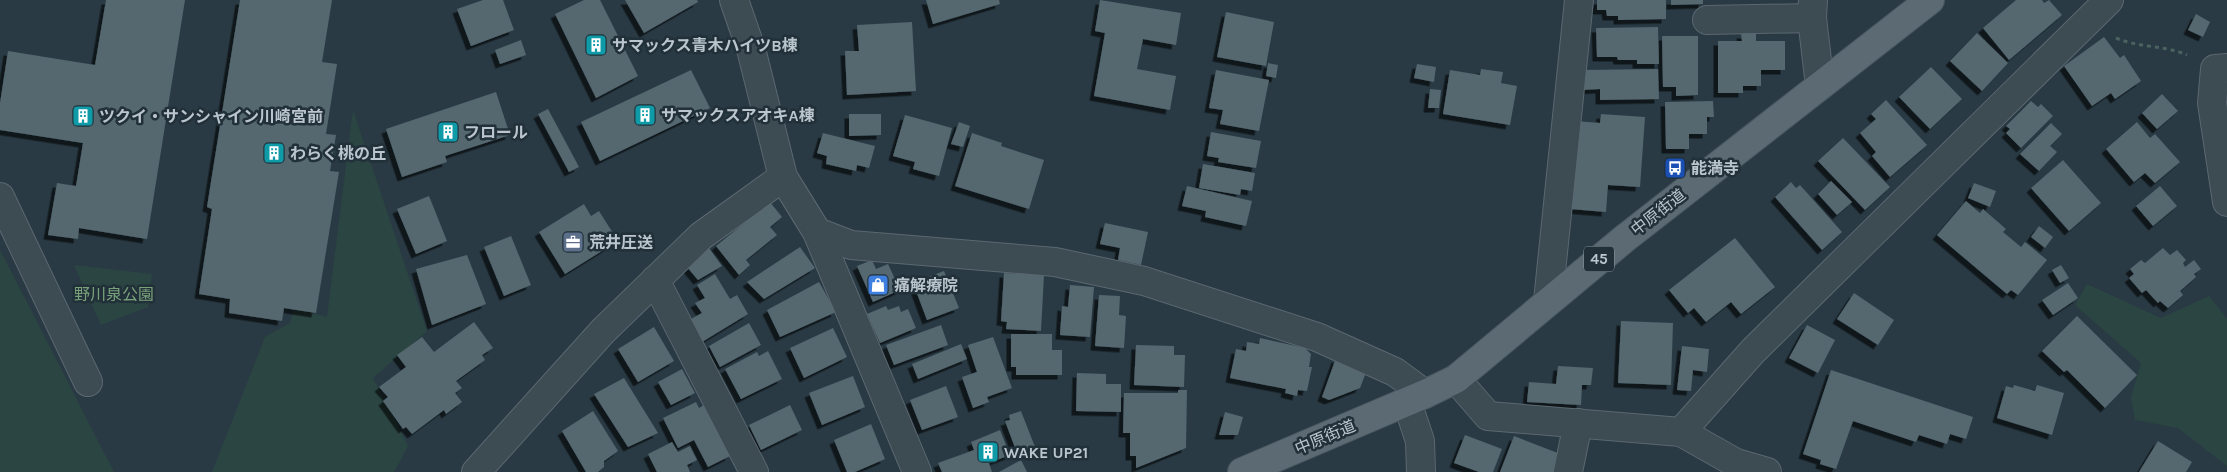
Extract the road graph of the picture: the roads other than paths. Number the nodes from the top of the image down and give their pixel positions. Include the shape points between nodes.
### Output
1 (735, 0) edge
2 (1579, 0) edge
3 (1930, 0) edge
4 (2102, 8) edge
5 (1812, 9) edge
6 (1707, 20) dead end
7 (2221, 68) edge
8 (1820, 86) junction
9 (783, 178) junction
10 (0, 197) edge
11 (2227, 202) edge
12 (817, 232) junction
13 (655, 280) junction
14 (1548, 301) junction
15 (1456, 379) junction
16 (88, 382) dead end
17 (1416, 398) junction
18 (1578, 423) junction
19 (1681, 432) junction
20 (476, 472) edge
21 (754, 472) edge
22 (917, 472) edge
23 (1242, 472) edge
24 (1420, 472) edge
25 (1568, 472) edge
26 (1767, 472) edge

1 - 9 street
2 - 14 street
3 - 8 main road, 中原街道 / 45
4 - 19 street via 1753,350
5 - 6 street
5 - 8 street
7 - 11 street via 2212,103
8 - 14 main road, 中原街道 / 45
9 - 12 street
9 - 13 street via 701,236
10 - 16 street
12 - 17 street via 850,245 1055,262 1144,281 1318,337 1395,372
12 - 22 street
13 - 20 street via 603,331
13 - 21 street
14 - 15 main road, 中原街道 / 45
15 - 17 main road, 中原街道 / 45
15 - 18 street via 1488,416
17 - 23 main road, 中原街道 / 45
17 - 24 street
18 - 19 street
18 - 25 street
19 - 26 street via 1736,463

